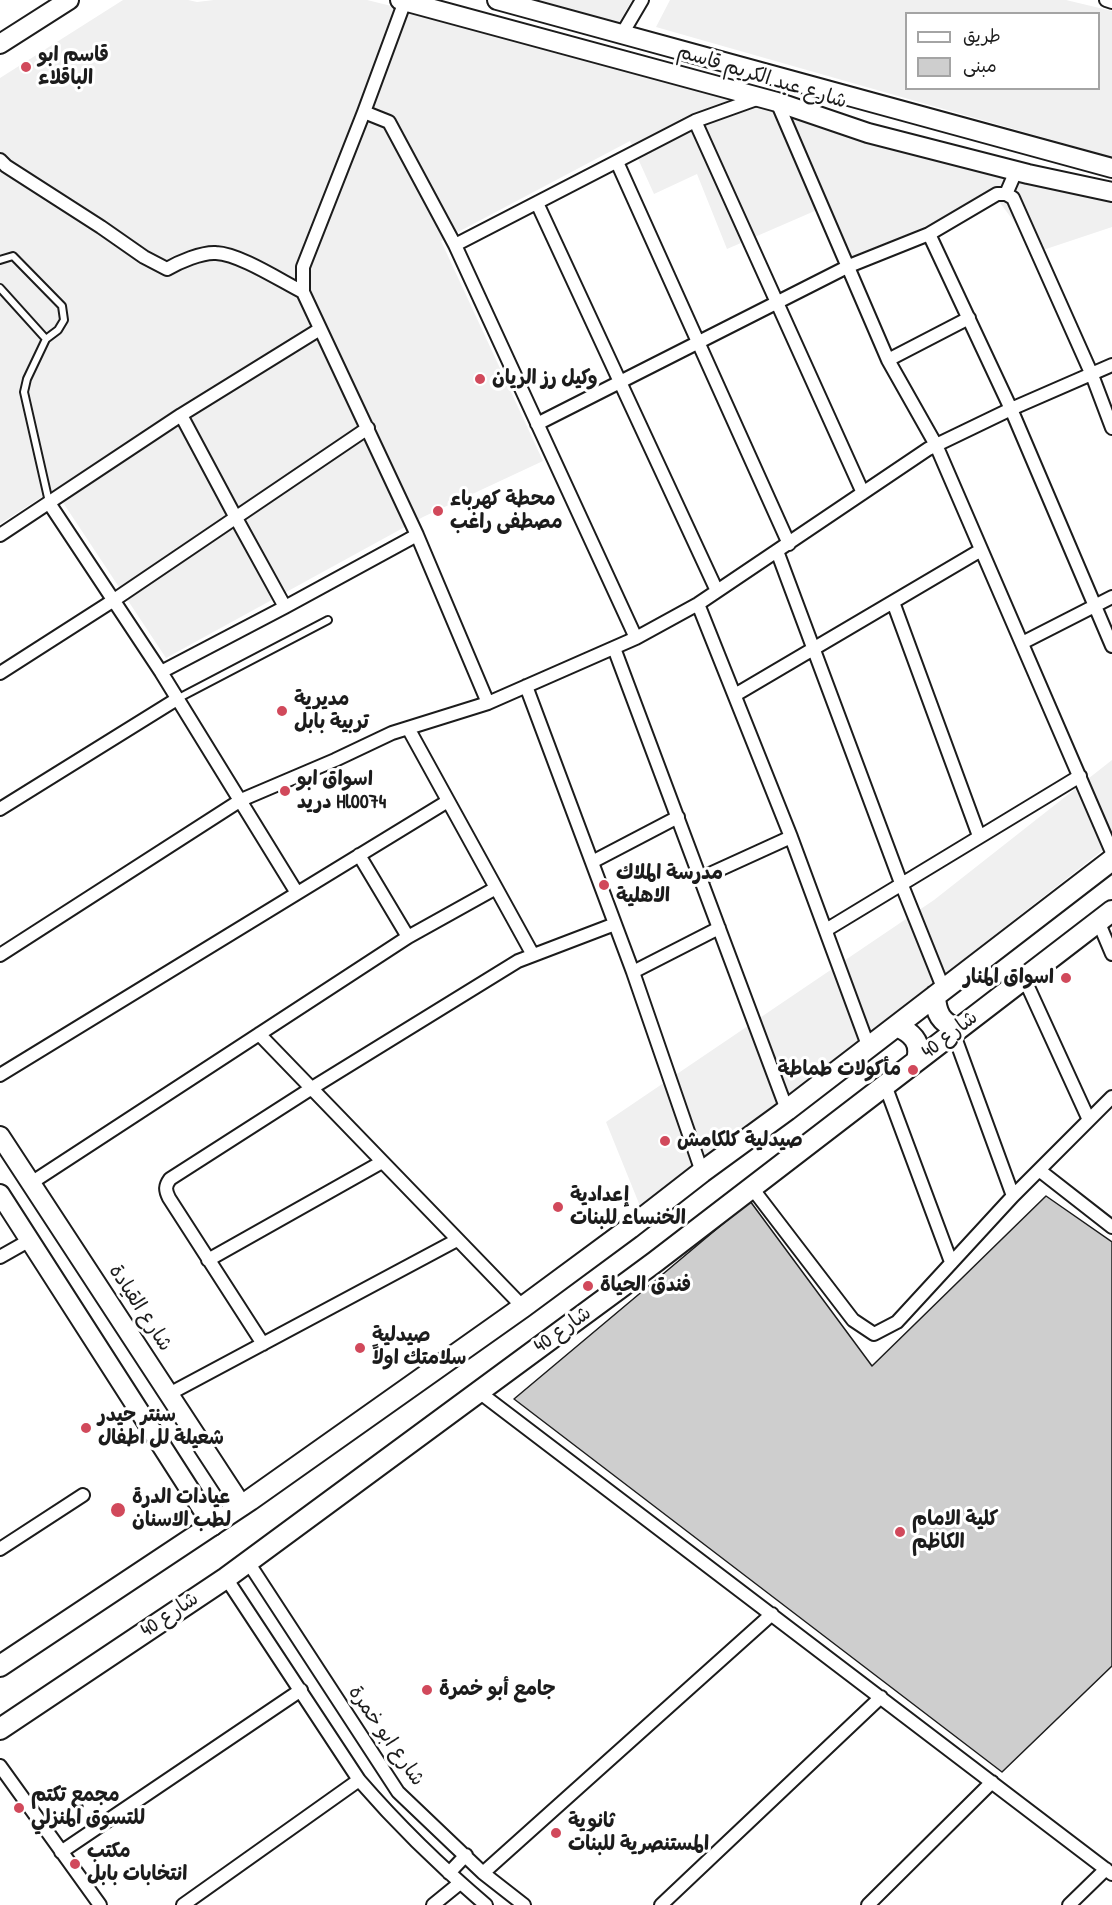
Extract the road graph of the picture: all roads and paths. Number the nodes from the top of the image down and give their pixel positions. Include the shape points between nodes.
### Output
1 (69, 0) edge
2 (496, 0) edge
3 (642, 0) edge
4 (1106, 0) edge
5 (403, 1) edge
6 (1112, 2) edge
7 (622, 34) junction
8 (0, 44) edge
9 (769, 99) junction
10 (364, 112) junction
11 (694, 121) junction
12 (0, 160) edge
13 (617, 162) junction
14 (1112, 168) edge
15 (1016, 171) junction
16 (1111, 193) edge
17 (1006, 194) junction
18 (537, 203) junction
19 (929, 234) junction
20 (455, 245) junction
21 (0, 260) edge
22 (849, 266) junction
23 (0, 288) edge
24 (303, 292) junction
25 (777, 303) junction
26 (969, 318) junction
27 (320, 329) junction
28 (46, 339) junction
29 (699, 343) junction
30 (888, 360) junction
31 (1112, 365) edge
32 (1092, 375) junction
33 (621, 382) junction
34 (1011, 409) junction
35 (181, 415) junction
36 (537, 424) junction
37 (368, 428) junction
38 (1112, 428) edge
39 (936, 446) junction
40 (863, 493) junction
41 (49, 503) junction
42 (236, 518) junction
43 (0, 535) edge
44 (417, 535) junction
45 (789, 544) junction
46 (981, 550) junction
47 (777, 551) junction
48 (717, 591) junction
49 (1112, 597) edge
50 (114, 600) junction
51 (893, 602) junction
52 (698, 604) junction
53 (1094, 606) junction
54 (285, 607) junction
55 (328, 620) dead end
56 (636, 638) junction
57 (1022, 643) junction
58 (1112, 646) edge
59 (614, 648) junction
60 (814, 648) junction
61 (161, 672) junction
62 (0, 673) edge
63 (526, 686) junction
64 (735, 695) junction
65 (177, 699) junction
66 (488, 703) junction
67 (408, 728) junction
68 (1080, 776) junction
69 (241, 800) junction
70 (448, 801) junction
71 (0, 809) edge
72 (678, 817) junction
73 (979, 836) junction
74 (790, 837) junction
75 (1112, 852) edge
76 (359, 855) junction
77 (1112, 860) edge
78 (592, 862) junction
79 (701, 878) junction
80 (901, 883) junction
81 (496, 888) junction
82 (297, 893) junction
83 (1105, 916) edge
84 (615, 924) junction
85 (720, 928) junction
86 (826, 930) junction
87 (408, 938) junction
88 (1112, 954) edge
89 (0, 955) edge
90 (533, 955) junction
91 (633, 972) junction
92 (1024, 978) junction
93 (940, 993) junction
94 (897, 1026) junction
95 (955, 1031) junction
96 (259, 1034) junction
97 (869, 1048) junction
98 (917, 1060) junction
99 (0, 1075) edge
100 (885, 1085) junction
101 (312, 1088) junction
102 (1112, 1097) edge
103 (787, 1110) junction
104 (1089, 1120) junction
105 (0, 1136) edge
106 (382, 1162) junction
107 (1040, 1170) junction
108 (702, 1172) junction
109 (31, 1183) junction
110 (752, 1188) junction
111 (0, 1194) edge
112 (1013, 1196) junction
113 (1112, 1227) edge
114 (30, 1240) junction
115 (457, 1240) junction
116 (0, 1257) edge
117 (208, 1260) junction
118 (951, 1262) junction
119 (523, 1307) junction
120 (263, 1344) junction
121 (479, 1392) junction
122 (169, 1394) junction
123 (83, 1495) dead end
124 (242, 1506) junction
125 (213, 1526) junction
126 (0, 1549) edge
127 (248, 1562) junction
128 (226, 1578) junction
129 (772, 1614) junction
130 (0, 1666) edge
131 (301, 1690) junction
132 (881, 1697) junction
133 (0, 1729) edge
134 (0, 1766) edge
135 (359, 1780) junction
136 (992, 1782) junction
137 (61, 1852) junction
138 (466, 1855) junction
139 (1109, 1871) edge
140 (449, 1873) junction
141 (483, 1873) junction
142 (460, 1883) junction
143 (97, 1904) edge
144 (183, 1905) edge
145 (433, 1905) edge
146 (486, 1905) edge
147 (524, 1905) edge
148 (661, 1905) edge
149 (868, 1905) edge
150 (1069, 1905) edge

1 - 8 main road
2 - 7 main road, شارع عبد الكريم قاسم
3 - 7 street
4 - 6 street
5 - 9 main road, شارع عبد الكريم قاسم
5 - 10 street
7 - 14 main road, شارع عبد الكريم قاسم
9 - 11 street
9 - 15 main road, شارع عبد الكريم قاسم via 868,133
9 - 22 street
10 - 20 street via 389,122
10 - 24 street via 303,267
11 - 13 street
11 - 25 street
12 - 24 street via 167,269 215,253 238,259
13 - 18 street
13 - 29 street
15 - 16 main road, شارع عبد الكريم قاسم
15 - 17 street
17 - 19 street via 997,194
17 - 32 street via 1013,198
18 - 20 street
18 - 33 street
19 - 22 street
19 - 26 street
20 - 36 street
21 - 28 lane via 13,256 62,306 64,320
22 - 25 street
22 - 30 street
23 - 28 lane
24 - 27 street
25 - 29 street
25 - 40 street
26 - 30 street
26 - 34 street
27 - 35 street
27 - 37 street
28 - 41 lane via 24,392
29 - 33 street
29 - 45 street
30 - 39 street
31 - 32 street
32 - 34 street
32 - 38 street
33 - 36 street
33 - 48 street
34 - 39 street
34 - 53 street
35 - 41 street
35 - 42 street
36 - 56 street
37 - 42 street
37 - 44 street
39 - 40 street
39 - 46 street
40 - 45 street
41 - 43 street
41 - 50 street
42 - 50 street
42 - 54 street
44 - 54 street
44 - 66 street
45 - 47 street
46 - 51 street
46 - 57 street
47 - 48 street
47 - 60 street
48 - 52 street
49 - 53 street
50 - 61 street
50 - 62 street
51 - 60 street
51 - 73 street
52 - 56 street
52 - 64 street
53 - 57 street
53 - 58 street
54 - 61 street
55 - 65 lane
56 - 59 street
57 - 68 street
59 - 63 street
59 - 72 street
60 - 64 street
60 - 80 street
61 - 65 street
63 - 66 street
63 - 78 street
64 - 74 street
65 - 69 street
65 - 71 street
66 - 67 street
67 - 69 street
67 - 70 street
68 - 73 street
68 - 75 street
69 - 82 street
69 - 89 street
70 - 76 street
70 - 81 street
72 - 78 street
72 - 79 street
73 - 80 street
74 - 79 street
74 - 86 street
76 - 82 street
76 - 87 street
77 - 93 main road, شارع 40
78 - 84 street
79 - 85 street
80 - 86 street
80 - 93 street
81 - 87 street
81 - 90 street
82 - 99 street
83 - 88 street
83 - 92 main road, شارع 40
84 - 90 street
84 - 91 street
85 - 91 street
85 - 103 street
86 - 97 street
87 - 96 street
90 - 101 street
91 - 108 street
92 - 95 main road, شارع 40
92 - 104 street
93 - 94 main road, شارع 40
93 - 95 main road via 939,1016
94 - 97 main road, شارع 40
94 - 98 main road via 917,1041
95 - 98 main road, شارع 40
95 - 112 street
96 - 101 street
96 - 109 street
97 - 103 main road, شارع 40
98 - 100 main road, شارع 40
100 - 110 main road, شارع 40
100 - 118 street
101 - 106 street
101 - 117 street via 175,1175 166,1185 169,1198
102 - 104 street
103 - 108 main road, شارع 40
104 - 107 street
105 - 109 main road, شارع القيادة
106 - 115 street
106 - 117 street
107 - 112 street
107 - 113 street
108 - 119 main road, شارع 40
109 - 122 main road, شارع القيادة
110 - 118 street via 853,1320 874,1334 897,1322
110 - 121 main road, شارع 40
111 - 114 main road
112 - 118 street
114 - 116 street
114 - 125 main road
115 - 119 street
115 - 120 street
117 - 120 street
119 - 124 main road, شارع 40
120 - 122 street
121 - 127 main road, شارع 40
121 - 129 street
122 - 124 main road, شارع القيادة
123 - 126 street
124 - 125 main road, شارع 40
125 - 130 main road, شارع 40
127 - 128 main road, شارع 40
127 - 138 street, شارع ابو خمرة via 398,1792
128 - 131 street
128 - 133 main road, شارع 40
129 - 132 street
129 - 141 street
131 - 135 street
131 - 137 street
132 - 136 street
132 - 148 street
134 - 137 street
135 - 140 street
135 - 144 street
136 - 139 street
136 - 149 street
137 - 143 street
138 - 140 street
138 - 141 street, شارع ابو خمرة
139 - 150 street
140 - 142 street
141 - 147 street, شارع ابو خمرة
142 - 145 street
142 - 146 street

